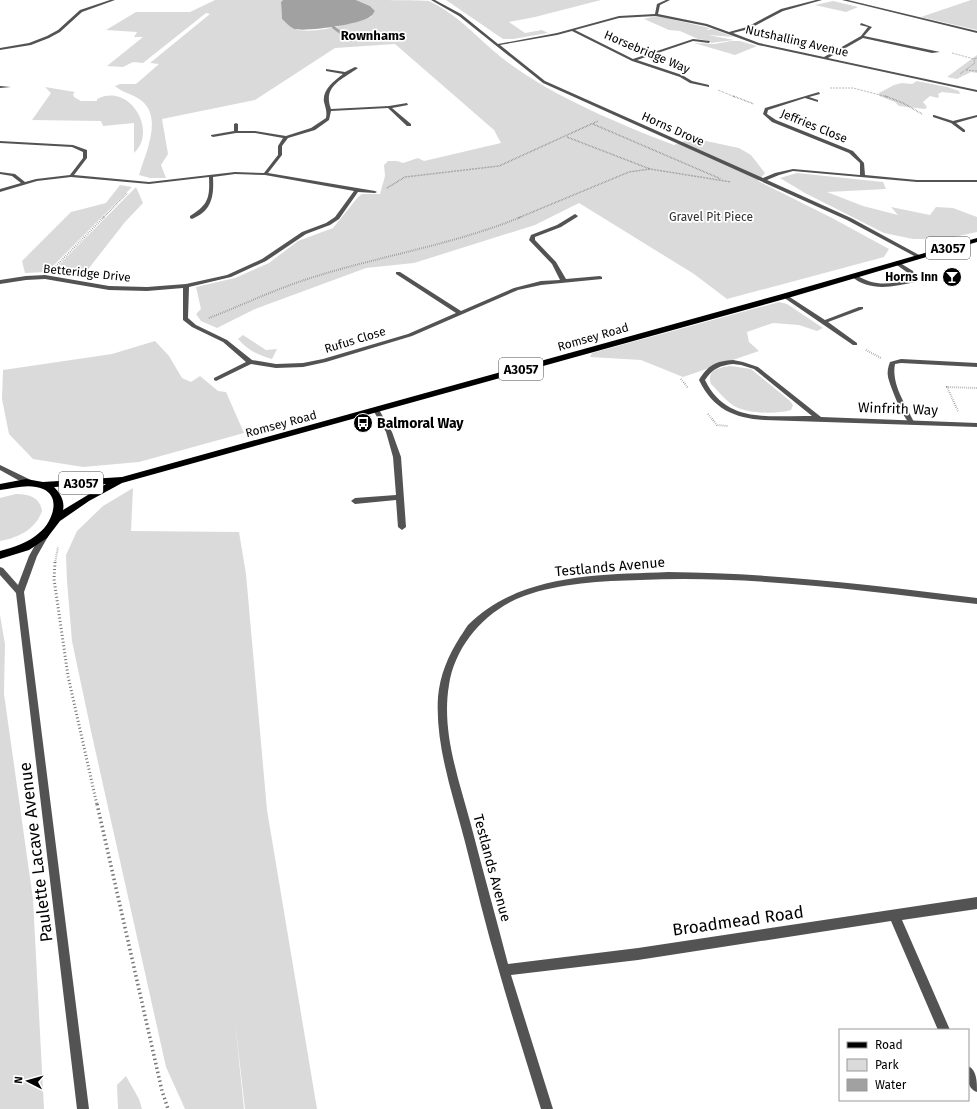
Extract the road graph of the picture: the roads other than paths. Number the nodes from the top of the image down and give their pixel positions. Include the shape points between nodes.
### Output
1 (107, 0) edge
2 (113, 0) edge
3 (433, 0) edge
4 (668, 0) edge
5 (820, 0) edge
6 (844, 0) edge
7 (656, 15) junction
8 (873, 23) dead end
9 (862, 24) dead end
10 (870, 27) junction
11 (572, 30) junction
12 (977, 32) edge
13 (730, 33) junction
14 (689, 35) dead end
15 (862, 37) junction
16 (693, 40) junction
17 (709, 42) dead end
18 (497, 45) junction
19 (929, 46) dead end
20 (0, 49) edge
21 (932, 52) junction
22 (938, 52) road end
23 (826, 58) junction
24 (633, 60) junction
25 (356, 68) dead end
26 (327, 70) dead end
27 (346, 73) junction
28 (691, 82) junction
29 (682, 84) dead end
30 (708, 86) road end
31 (0, 87) edge
32 (9, 87) dead end
33 (977, 91) edge
34 (819, 93) road end
35 (805, 96) junction
36 (817, 101) dead end
37 (407, 104) dead end
38 (389, 107) junction
39 (330, 110) junction
40 (934, 116) dead end
41 (977, 116) edge
42 (953, 122) junction
43 (236, 124) dead end
44 (409, 125) dead end
45 (963, 130) dead end
46 (236, 132) junction
47 (213, 136) dead end
48 (286, 137) junction
49 (0, 142) edge
50 (0, 172) edge
51 (211, 174) junction
52 (265, 174) junction
53 (71, 176) junction
54 (863, 177) junction
55 (764, 180) junction
56 (977, 181) edge
57 (24, 183) junction
58 (357, 190) junction
59 (0, 191) edge
60 (375, 192) road end
61 (575, 216) dead end
62 (192, 217) dead end
63 (976, 241) edge
64 (918, 256) junction
65 (897, 263) junction
66 (398, 273) dead end
67 (854, 276) junction
68 (600, 278) dead end
69 (564, 281) junction
70 (0, 282) edge
71 (186, 286) junction
72 (785, 296) junction
73 (861, 308) dead end
74 (461, 313) junction
75 (824, 322) junction
76 (855, 344) road end
77 (250, 362) junction
78 (977, 365) edge
79 (216, 379) dead end
80 (376, 410) junction
81 (819, 419) junction
82 (911, 422) junction
83 (977, 424) edge
84 (0, 467) edge
85 (122, 480) junction
86 (30, 483) junction
87 (40, 485) junction
88 (0, 487) edge
89 (400, 497) junction
90 (356, 501) dead end
91 (57, 518) junction
92 (402, 527) dead end
93 (47, 532) junction
94 (0, 555) edge
95 (0, 570) edge
96 (20, 592) junction
97 (977, 601) edge
98 (977, 903) edge
99 (894, 915) junction
100 (504, 970) junction
101 (944, 1029) edge
102 (969, 1074) edge
103 (977, 1086) edge
104 (83, 1109) edge
105 (547, 1109) edge

1 - 2 street
1 - 20 street via 81,11 59,31 48,37 30,44
3 - 18 street, Horns Drove via 460,15
4 - 7 street via 658,5
5 - 13 street via 790,7 769,15 748,28
6 - 12 street
7 - 11 street, Nutshalling Avenue via 619,17
7 - 13 street, Nutshalling Avenue via 696,22
8 - 10 street
9 - 10 street
10 - 15 street
11 - 18 street, Nutshalling Avenue
11 - 24 street, Horsebridge Way
13 - 23 street, Nutshalling Avenue via 758,44
14 - 16 street
15 - 21 street
15 - 23 street
16 - 17 street
16 - 24 street
18 - 55 street, Horns Drove via 544,82
19 - 21 street
21 - 22 street
23 - 33 street, Nutshalling Avenue
24 - 28 street, Horsebridge Way via 681,76
25 - 27 street
26 - 27 street
27 - 39 street via 327,93 325,100
28 - 29 street, Horsebridge Way
28 - 30 street, Horsebridge Way
31 - 32 street
34 - 35 street, Jeffries Close
35 - 36 street, Jeffries Close
35 - 54 street, Jeffries Close via 766,109 765,114 774,121 851,152 862,163
37 - 38 street
38 - 39 street
38 - 44 street
39 - 48 street via 323,124
40 - 42 street
41 - 42 street
42 - 45 street
43 - 46 street
46 - 47 street
46 - 48 street
48 - 52 street via 280,146 280,155
49 - 53 street via 73,146 84,151 86,158
50 - 57 street via 20,177
51 - 52 street
51 - 53 street via 165,182
51 - 62 street via 212,194 209,203 202,212
52 - 58 street
53 - 57 street
54 - 55 street via 793,170
54 - 56 street via 917,181
55 - 64 street, Horns Drove via 849,219
57 - 59 street
58 - 60 street
58 - 71 street, Betteridge Drive via 337,218 304,233 264,260 229,276
61 - 69 street via 559,226 533,236 532,240 554,263
63 - 64 main road, Romsey Road / A3057
64 - 65 main road, Romsey Road / A3057
65 - 67 main road, Romsey Road / A3057
65 - 67 street via 911,272 913,280 882,288 870,286
66 - 74 street
67 - 72 main road, Romsey Road / A3057
68 - 69 street, Rufus Close
69 - 74 street, Rufus Close via 516,289
70 - 71 street, Betteridge Drive via 45,277 109,288
71 - 77 street via 185,319 225,341
72 - 75 street
72 - 80 main road, Romsey Road / A3057
73 - 75 street
74 - 77 street, Rufus Close via 410,335 324,361 276,366
75 - 76 street
77 - 79 street
78 - 82 street via 901,361 892,363 890,369 896,394
80 - 85 main road, Romsey Road / A3057
80 - 89 street via 389,432 397,456
81 - 81 street, Winfrith Way via 735,413 705,388 702,380 706,372 714,366 724,363 747,364 756,368
81 - 82 street, Winfrith Way
82 - 83 street, Winfrith Way
84 - 86 street
85 - 87 main road, Romsey Road / A3057
85 - 91 main road, Romsey Road / A3057
86 - 87 main road
86 - 88 main road
87 - 91 main road via 52,489 58,497 60,507
89 - 90 street
89 - 92 street
91 - 93 main road
93 - 94 main road via 26,546
93 - 96 street, Paulette Lacave Avenue via 32,556
95 - 96 street
96 - 104 street, Paulette Lacave Avenue
97 - 100 street, Testlands Avenue via 756,577 684,575 607,578 550,586 520,595 493,610 471,628 456,651 447,673 442,697 442,724 447,754
98 - 99 street, Broadmead Road
99 - 100 street, Broadmead Road via 638,954
99 - 101 street
100 - 105 street, Testlands Avenue
102 - 103 street

